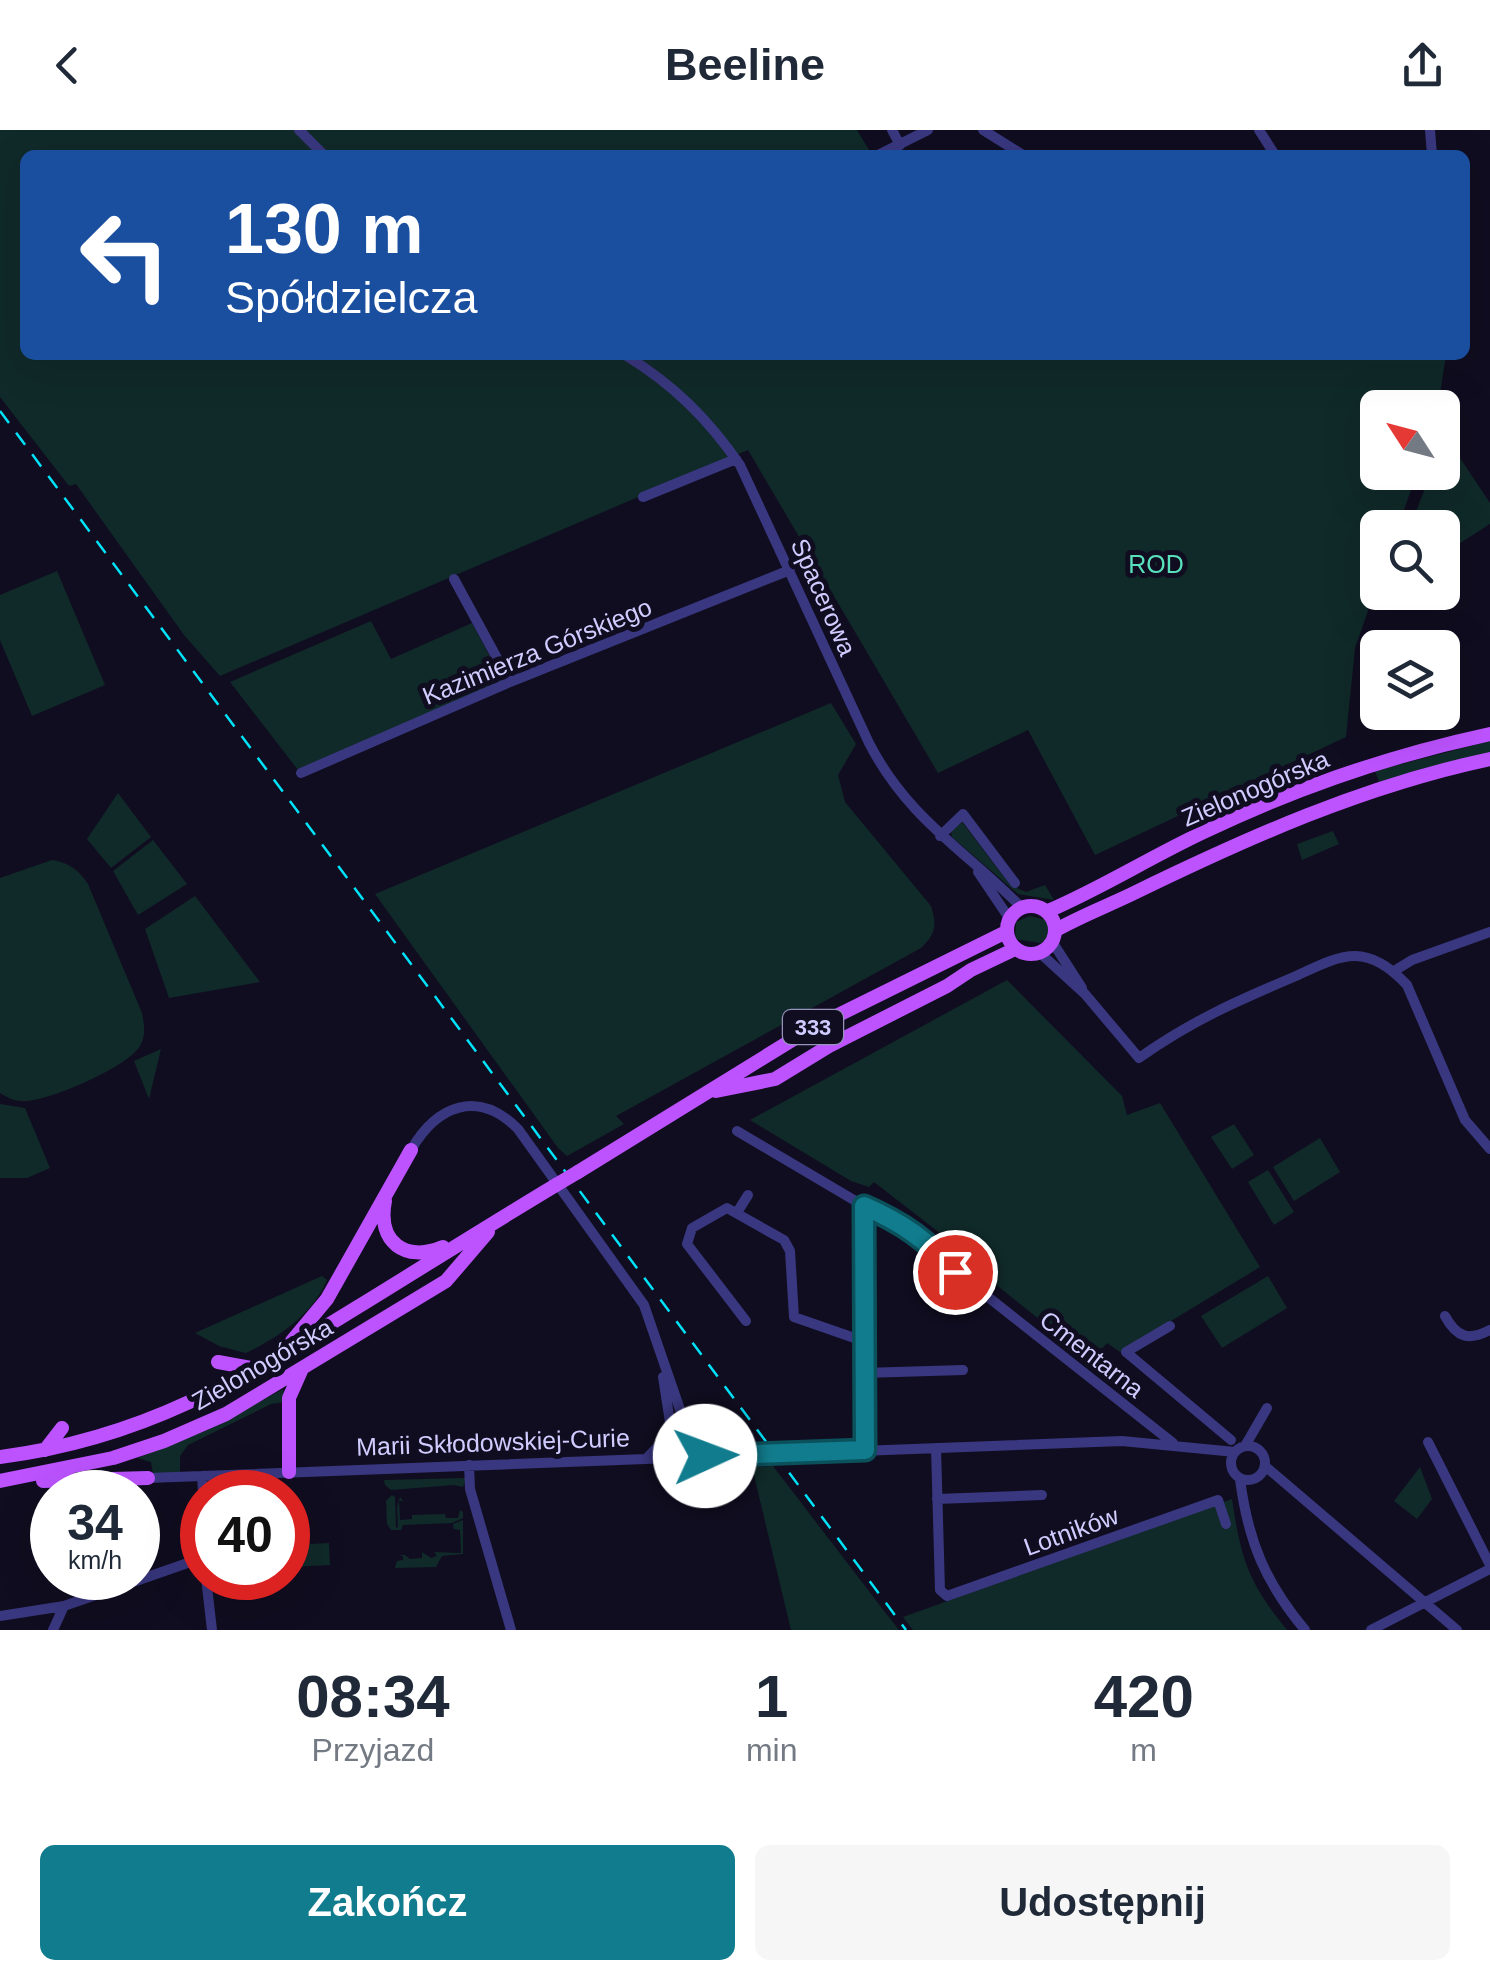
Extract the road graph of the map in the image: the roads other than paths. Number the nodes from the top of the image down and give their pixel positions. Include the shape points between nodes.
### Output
1 (299, 130) edge
2 (892, 130) edge
3 (928, 130) edge
4 (983, 130) edge
5 (996, 134) edge
6 (900, 145) junction
7 (319, 150) edge
8 (889, 150) edge
9 (1017, 150) edge
10 (631, 360) edge
11 (736, 459) junction
12 (643, 497) dead end
13 (790, 570) junction
14 (454, 578) dead end
15 (510, 682) junction
16 (1490, 734) edge
17 (1490, 758) edge
18 (301, 772) dead end
19 (940, 836) junction
20 (975, 866) junction
21 (1014, 883) dead end
22 (1022, 907) junction
23 (1048, 911) junction
24 (1008, 925) junction
25 (1490, 932) edge
26 (1054, 936) junction
27 (1015, 950) junction
28 (1040, 954) junction
29 (1394, 971) junction
30 (1085, 994) junction
31 (706, 1093) junction
32 (737, 1130) dead end
33 (1490, 1149) edge
34 (410, 1150) joint
35 (388, 1192) junction
36 (748, 1195) dead end
37 (864, 1206) junction
38 (738, 1211) junction
39 (498, 1220) junction
40 (476, 1234) junction
41 (1445, 1316) dead end
42 (746, 1321) dead end
43 (1170, 1326) dead end
44 (1490, 1330) edge
45 (864, 1341) junction
46 (278, 1357) junction
47 (661, 1361) junction
48 (218, 1362) dead end
49 (257, 1369) junction
50 (302, 1370) junction
51 (963, 1370) dead end
52 (864, 1372) junction
53 (1266, 1409) dead end
54 (670, 1426) junction
55 (62, 1428) dead end
56 (688, 1430) junction
57 (1428, 1442) dead end
58 (1174, 1444) junction
59 (936, 1448) junction
60 (1239, 1449) junction
61 (45, 1450) junction
62 (865, 1450) junction
63 (8, 1456) edge
64 (731, 1456) junction
65 (679, 1457) junction
66 (646, 1458) junction
67 (469, 1465) junction
68 (289, 1470) edge
69 (310, 1471) edge
70 (1254, 1475) junction
71 (6, 1480) edge
72 (1042, 1495) dead end
73 (937, 1499) junction
74 (1226, 1524) dead end
75 (180, 1566) edge
76 (1490, 1567) edge
77 (209, 1600) edge
78 (1424, 1603) junction
79 (64, 1606) junction
80 (0, 1616) edge
81 (53, 1630) edge
82 (212, 1630) edge
83 (511, 1630) edge
84 (1305, 1630) edge
85 (1371, 1630) edge
86 (1457, 1630) edge

1 - 7 street
2 - 6 street
3 - 6 street
4 - 5 street
5 - 9 street
6 - 8 street
10 - 11 street, Spacerowa via 684,397
11 - 12 street
11 - 13 street, Spacerowa
13 - 15 street, Kazimierza Górskiego
13 - 19 street, Spacerowa via 879,762
14 - 15 street
15 - 18 street, Kazimierza Górskiego
16 - 23 main road, Zielonogórska via 1278,799
17 - 26 main road, Zielonogórska via 1287,821 1098,906
19 - 20 street, Spacerowa
19 - 21 street via 963,814
20 - 22 street, Spacerowa
20 - 24 street, Spacerowa
22 - 23 main road
22 - 24 main road, 333
23 - 26 main road
24 - 27 main road
24 - 31 main road, Zielonogórska / 333 via 810,1029
25 - 29 street
26 - 28 main road
26 - 30 street
27 - 28 main road
27 - 31 main road, Zielonogórska / 333 via 775,1079
28 - 30 street
29 - 30 street via 1367,957 1336,959 1206,1014 1139,1058
29 - 33 street via 1407,985 1464,1120
31 - 39 main road, Zielonogórska / 333, bridge
32 - 37 street, Cmentarna
34 - 35 main road
34 - 47 street via 431,1122 453,1108 482,1107 510,1121 639,1296
35 - 40 main road via 384,1226 402,1249 434,1251
35 - 46 main road via 328,1299
36 - 38 street
37 - 45 street
37 - 58 street, Cmentarna via 901,1222
38 - 42 street via 726,1208 692,1228 686,1244
38 - 45 street via 784,1240 794,1317
39 - 40 main road, Zielonogórska / 333
39 - 50 main road, Zielonogórska / 333 via 446,1281
40 - 46 main road, Zielonogórska / 333
41 - 44 street via 1467,1338
43 - 60 street via 1126,1352
45 - 52 street
46 - 49 main road, Zielonogórska / 333
47 - 54 street
47 - 56 street
48 - 49 main road
49 - 61 main road, Zielonogórska / 333 via 156,1419
50 - 68 main road via 290,1395
50 - 71 main road, Zielonogórska / 333 via 156,1444
51 - 52 street
52 - 62 street
53 - 60 street
54 - 65 street
54 - 66 street
55 - 61 main road
56 - 64 street
56 - 65 street via 688,1446
57 - 76 street
58 - 59 street, Marii Skłodowskiej-Curie
58 - 60 street, Marii Skłodowskiej-Curie
59 - 62 street, Marii Skłodowskiej-Curie
59 - 73 street
60 - 70 street via 1231,1468
60 - 70 street via 1264,1458
61 - 63 main road, Zielonogórska / 333
62 - 64 street, Marii Skłodowskiej-Curie
64 - 65 street, Marii Skłodowskiej-Curie
65 - 66 street, Marii Skłodowskiej-Curie
66 - 67 street, Marii Skłodowskiej-Curie
67 - 69 street, Marii Skłodowskiej-Curie
67 - 83 street
70 - 78 street via 1283,1479
70 - 84 street via 1252,1542 1264,1574
72 - 73 street
73 - 74 street, Lotników via 940,1590 948,1596 1218,1500
75 - 79 street
76 - 78 street
77 - 82 street
78 - 85 street
78 - 86 street
79 - 80 street
79 - 81 street

